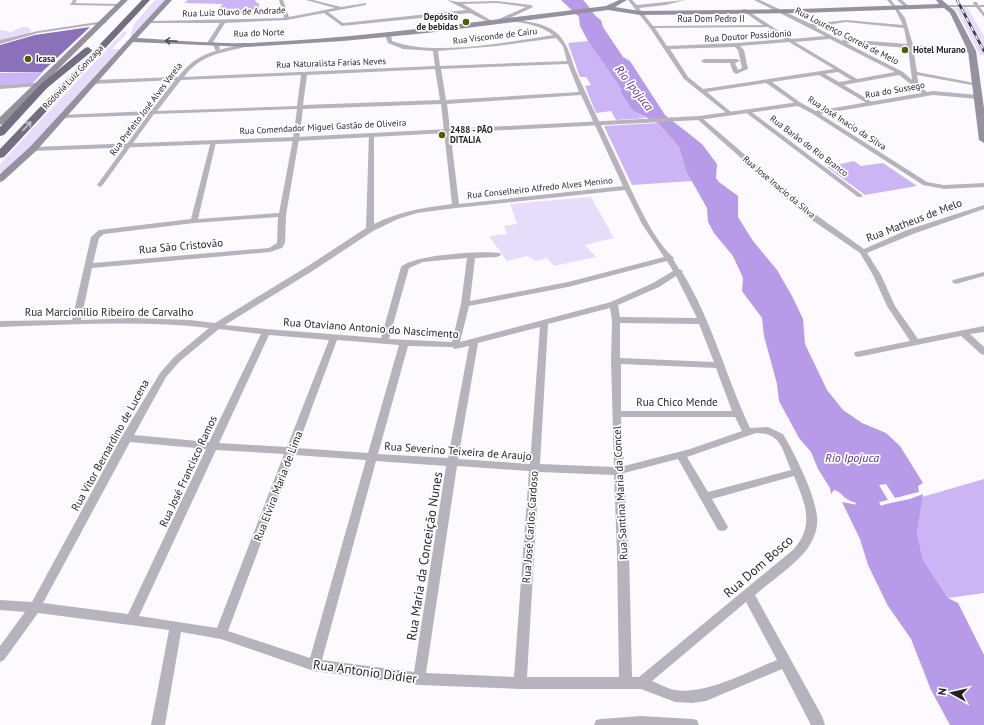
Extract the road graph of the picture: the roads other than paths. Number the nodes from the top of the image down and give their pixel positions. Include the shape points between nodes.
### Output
1 (75, 0) edge
2 (138, 0) edge
3 (146, 0) edge
4 (169, 0) edge
5 (281, 0) edge
6 (308, 0) edge
7 (448, 0) edge
8 (528, 0) edge
9 (624, 0) edge
10 (630, 0) edge
11 (684, 0) edge
12 (756, 0) edge
13 (889, 0) edge
14 (899, 0) edge
15 (938, 0) edge
16 (973, 0) edge
17 (123, 3) edge
18 (457, 3) junction
19 (364, 4) dead end
20 (531, 6) junction
21 (945, 6) junction
22 (977, 6) junction
23 (984, 6) edge
24 (908, 7) junction
25 (341, 8) junction
26 (608, 8) junction
27 (898, 8) junction
28 (637, 10) junction
29 (746, 10) junction
30 (471, 11) junction
31 (779, 11) junction
32 (325, 12) junction
33 (984, 16) edge
34 (287, 19) junction
35 (502, 20) junction
36 (224, 21) junction
37 (104, 22) junction
38 (150, 22) junction
39 (490, 22) junction
40 (770, 26) junction
41 (810, 26) junction
42 (652, 27) junction
43 (905, 27) junction
44 (388, 36) junction
45 (557, 36) junction
46 (831, 37) junction
47 (131, 40) junction
48 (838, 40) junction
49 (791, 41) junction
50 (0, 42) edge
51 (210, 43) junction
52 (247, 45) junction
53 (736, 45) junction
54 (912, 46) junction
55 (666, 48) junction
56 (435, 50) junction
57 (972, 51) junction
58 (213, 53) junction
59 (744, 60) junction
60 (704, 61) dead end
61 (732, 61) junction
62 (570, 62) junction
63 (437, 68) junction
64 (838, 70) junction
65 (914, 72) junction
66 (304, 73) junction
67 (820, 73) junction
68 (900, 73) junction
69 (177, 79) junction
70 (857, 80) junction
71 (767, 81) junction
72 (93, 82) junction
73 (838, 84) junction
74 (977, 84) junction
75 (38, 85) junction
76 (916, 86) junction
77 (0, 87) edge
78 (703, 91) junction
79 (584, 93) junction
80 (926, 94) junction
81 (981, 97) edge
82 (443, 102) junction
83 (870, 103) junction
84 (799, 104) junction
85 (298, 107) junction
86 (747, 111) junction
87 (152, 113) junction
88 (729, 113) junction
89 (815, 113) junction
90 (62, 116) junction
91 (699, 118) junction
92 (1, 120) edge
93 (598, 123) junction
94 (448, 131) junction
95 (0, 132) edge
96 (371, 134) junction
97 (296, 139) junction
98 (984, 140) edge
99 (213, 142) junction
100 (129, 145) junction
101 (33, 150) junction
102 (0, 155) edge
103 (0, 179) edge
104 (100, 185) dead end
105 (984, 185) edge
106 (626, 188) junction
107 (860, 196) dead end
108 (456, 206) junction
109 (983, 208) edge
110 (282, 215) junction
111 (194, 221) junction
112 (370, 229) junction
113 (863, 252) junction
114 (497, 255) dead end
115 (471, 256) junction
116 (670, 258) junction
117 (88, 266) junction
118 (679, 271) junction
119 (984, 274) edge
120 (956, 282) dead end
121 (465, 304) junction
122 (614, 304) junction
123 (616, 320) junction
124 (703, 321) junction
125 (76, 322) junction
126 (0, 324) edge
127 (544, 324) junction
128 (217, 326) junction
129 (984, 329) edge
130 (266, 332) junction
131 (963, 333) junction
132 (334, 337) junction
133 (384, 342) junction
134 (404, 343) junction
135 (474, 343) junction
136 (916, 343) junction
137 (454, 346) junction
138 (984, 352) edge
139 (858, 354) dead end
140 (615, 361) junction
141 (719, 365) junction
142 (616, 414) junction
143 (738, 414) junction
144 (747, 432) junction
145 (780, 436) joint
146 (126, 438) junction
147 (214, 446) junction
148 (292, 451) junction
149 (682, 455) junction
150 (373, 456) junction
151 (452, 463) junction
152 (534, 468) junction
153 (618, 471) junction
154 (796, 472) junction
155 (705, 497) junction
156 (722, 527) dead end
157 (748, 594) junction
158 (0, 605) edge
159 (35, 607) junction
160 (131, 620) junction
161 (176, 626) junction
162 (221, 634) junction
163 (0, 656) edge
164 (786, 662) junction
165 (314, 665) junction
166 (419, 678) junction
167 (626, 682) junction
168 (520, 683) junction
169 (641, 683) junction
170 (158, 725) edge
171 (601, 725) edge
172 (692, 725) edge
173 (818, 725) edge

1 - 17 street via 72,4
2 - 95 highway, Rodovia Luiz Gonzaga via 91,47 44,86
102 -> 3 highway, Rodovia Luiz Gonzaga
4 - 38 main road
5 - 34 street
6 - 25 street
7 - 18 street
8 - 20 street
9 - 26 main road, Rua do Norte
10 - 28 street
11 - 28 street
12 - 31 street, Rua Lourenço Correia de Melo
13 - 27 street
14 - 24 street
15 - 21 main road
16 - 22 street
17 - 37 main road
18 - 20 street via 497,2
18 - 30 street
19 - 25 street, Rua Luiz Olavo de Andrade
20 - 35 street
21 - 22 street
21 - 24 main road
21 - 57 main road via 952,11 958,21
22 - 23 street
22 - 33 street
24 - 27 main road
25 - 32 street, Rua Luiz Olavo de Andrade
26 - 28 main road
26 - 35 main road, Rua do Norte
27 - 31 main road
27 - 43 street
28 - 29 main road
28 - 42 street
29 - 31 main road
29 - 40 street
30 - 32 street via 342,25
30 - 39 street
31 - 41 street, Rua Lourenço Correia de Melo
32 - 34 street, Rua Luiz Olavo de Andrade
34 - 36 street, Rua Luiz Olavo de Andrade
35 - 39 main road, Rua do Norte
35 - 45 street via 540,26
36 - 38 street, Rua Luiz Olavo de Andrade
36 - 51 street
37 - 50 street via 38,32
37 - 75 main road
38 - 47 main road
39 - 44 main road, Rua do Norte
40 - 42 street, Rua Dom Pedro II
40 - 49 street
41 - 43 street via 846,21
41 - 46 street, Rua Lourenço Correia de Melo
42 - 55 street
43 - 54 street
44 - 52 main road, Rua do Norte
44 - 56 street via 390,42 399,46
45 - 56 street, Rua Visconde de Cairu
45 - 62 street via 565,46
46 - 48 street, Rua Lourenço Correia de Melo
46 - 49 street, Rua Doutor Possidonio
51 -> 47 main road, Rua do Norte
47 - 72 main road
48 - 54 street
48 - 68 street, Rua Lourenço Correia de Melo
49 - 53 street, Rua Doutor Possidonio
49 - 64 street
51 - 52 main road, Rua do Norte
51 - 58 street via 217,48
52 - 58 street, Rua Prefeito José Alves Varela
53 - 55 street, Rua Doutor Possidonio
53 - 59 street via 741,50
54 - 57 street
54 - 65 street
55 - 78 street via 686,78
56 - 63 street
57 - 74 main road
58 - 69 street, Rua Prefeito José Alves Varela via 194,62
59 - 61 street
59 - 61 street via 745,69 736,72
60 - 61 street
62 - 63 street, Rua Naturalista Farias Neves
62 - 79 street
63 - 66 street, Rua Naturalista Farias Neves
63 - 82 street
64 - 67 street
64 - 70 street
65 - 68 street, Rua do Sussego
65 - 74 street, Rua do Sussego
65 - 76 street
66 - 69 street, Rua Naturalista Farias Neves
66 - 85 street
67 - 71 street
67 - 73 street
68 - 70 street, Rua do Sussego
68 - 76 street, Rua Lourenço Correia de Melo
69 - 72 street, Rua Naturalista Farias Neves
69 - 87 street, Rua Prefeito José Alves Varela
70 - 73 street, Rua do Sussego
71 - 78 street
71 - 84 street, Rua José Inacio da Silva
72 - 90 main road
73 - 83 street
74 - 81 main road
75 - 77 street
75 - 92 main road
76 - 80 street, Rua Lourenço Correia de Melo
78 - 88 street
79 - 82 street
79 - 93 street
80 - 81 street, Rua do Sussego
80 - 83 street, Rua do Sussego
81 - 98 main road
82 - 85 street
82 - 94 street
83 - 89 street, Rua do Sussego
84 - 86 street, Rua Comendador Miguel Gastão de Oliveira
84 - 89 street, Rua José Inacio da Silva
85 - 87 street
85 - 97 street
86 - 88 street, Rua Comendador Miguel Gastão de Oliveira
86 - 107 street, Rua Barão do Rio Branco
87 - 90 street
87 - 100 street, Rua Prefeito José Alves Varela
88 - 91 street, Rua Comendador Miguel Gastão de Oliveira
89 - 105 street, Rua José Inacio da Silva via 925,184 944,187
90 - 101 main road
91 - 93 street, Rua Comendador Miguel Gastão de Oliveira
91 - 113 street, Rua Jose Inacio da Silva via 809,214
93 - 94 street, Rua Comendador Miguel Gastão de Oliveira
93 - 106 street
94 - 96 street, Rua Comendador Miguel Gastão de Oliveira
94 - 108 street
96 - 97 street, Rua Comendador Miguel Gastão de Oliveira
96 - 112 street
97 - 99 street, Rua Comendador Miguel Gastão de Oliveira
97 - 110 street
99 - 100 street, Rua Comendador Miguel Gastão de Oliveira
99 - 111 street
100 - 101 street, Rua Comendador Miguel Gastão de Oliveira
100 - 104 street, Rua Prefeito José Alves Varela
101 - 103 main road
106 - 108 street, Rua Conselheiro Alfredo Alves Menino
106 - 116 street via 651,234
108 - 112 street, Rua Vitor Bernardino de Lucena via 405,214
109 - 113 street, Rua Matheus de Melo via 917,229
110 - 111 street
110 - 117 street, Rua São Cristovão via 281,243 275,248
111 - 117 street via 107,230 95,237
112 - 128 street, Rua Vitor Bernardino de Lucena
113 - 136 street, Rua Matheus de Melo via 891,306
114 - 115 street
115 - 121 street
115 - 133 street via 422,260 408,264
116 - 118 street
116 - 121 street via 564,286
117 - 125 street
118 - 122 street, Rua Otaviano Antonio do Nascimento via 656,285
118 - 124 street
119 - 120 street
121 - 137 street
122 - 123 street, Rua Santina Maria da Concel
122 - 127 street, Rua Otaviano Antonio do Nascimento
123 - 124 street
123 - 140 street, Rua Santina Maria da Concel
124 - 141 street
125 - 126 street, Rua Marcionilio Ribeiro de Carvalho
125 - 128 street, Rua Marcionilio Ribeiro de Carvalho via 162,322
127 - 135 street, Rua Otaviano Antonio do Nascimento
127 - 152 street, Rua José Carlos Cardoso
128 - 130 street, Rua Otaviano Antonio do Nascimento
128 - 146 street, Rua Vitor Bernardino de Lucena via 178,358 163,375
129 - 131 street
130 - 132 street, Rua Otaviano Antonio do Nascimento
130 - 147 street, Rua José Francisco Ramos
131 - 136 street
131 - 138 street
132 - 133 street, Rua Otaviano Antonio do Nascimento
132 - 148 street, Rua Elvira Maria de Lima
133 - 134 street, Rua Otaviano Antonio do Nascimento
134 - 137 street, Rua Otaviano Antonio do Nascimento
134 - 150 street
135 - 137 street, Rua Otaviano Antonio do Nascimento
135 - 151 street, Rua Maria da Conceição Nunes
136 - 139 street
140 - 141 street
140 - 142 street, Rua Santina Maria da Concel
141 - 143 street
142 - 143 street, Rua Chico Mende
142 - 153 street, Rua Santina Maria da Concel
143 - 144 street
144 - 145 street, Rua Severino Teixeira de Araujo via 768,430
144 - 149 street, Rua Severino Teixeira de Araujo
145 - 154 street, Rua Dom Bosco
146 - 147 street, Rua Severino Teixeira de Araujo
146 - 159 street, Rua Vitor Bernardino de Lucena
147 - 148 street, Rua Severino Teixeira de Araujo
147 - 160 street, Rua José Francisco Ramos
148 - 150 street, Rua Severino Teixeira de Araujo
148 - 162 street, Rua Elvira Maria de Lima
149 - 153 street, Rua Severino Teixeira de Araujo
149 - 155 street
150 - 151 street, Rua Severino Teixeira de Araujo
150 - 165 street
151 - 152 street, Rua Severino Teixeira de Araujo
151 - 166 street, Rua Maria da Conceição Nunes
152 - 153 street, Rua Severino Teixeira de Araujo
152 - 168 street, Rua José Carlos Cardoso
153 - 167 street, Rua Santina Maria da Concel
154 - 155 street
154 - 157 street, Rua Dom Bosco via 811,507 813,524 809,537 798,552
155 - 156 street
157 - 164 street
157 - 169 street, Rua Dom Bosco
158 - 159 street, Rua Antonio Didier
159 - 160 street, Rua Antonio Didier
159 - 163 street, Rua Vitor Bernardino de Lucena
160 - 161 street, Rua Antonio Didier
161 - 162 street, Rua Antonio Didier
161 - 170 street
162 - 165 street, Rua Antonio Didier
164 - 169 street, Rua Antonio Didier via 706,695 675,696
164 - 173 street
165 - 166 street, Rua Antonio Didier
166 - 168 street, Rua Antonio Didier
167 - 168 street, Rua Antonio Didier
167 - 169 street, Rua Antonio Didier
171 - 172 street via 641,722

